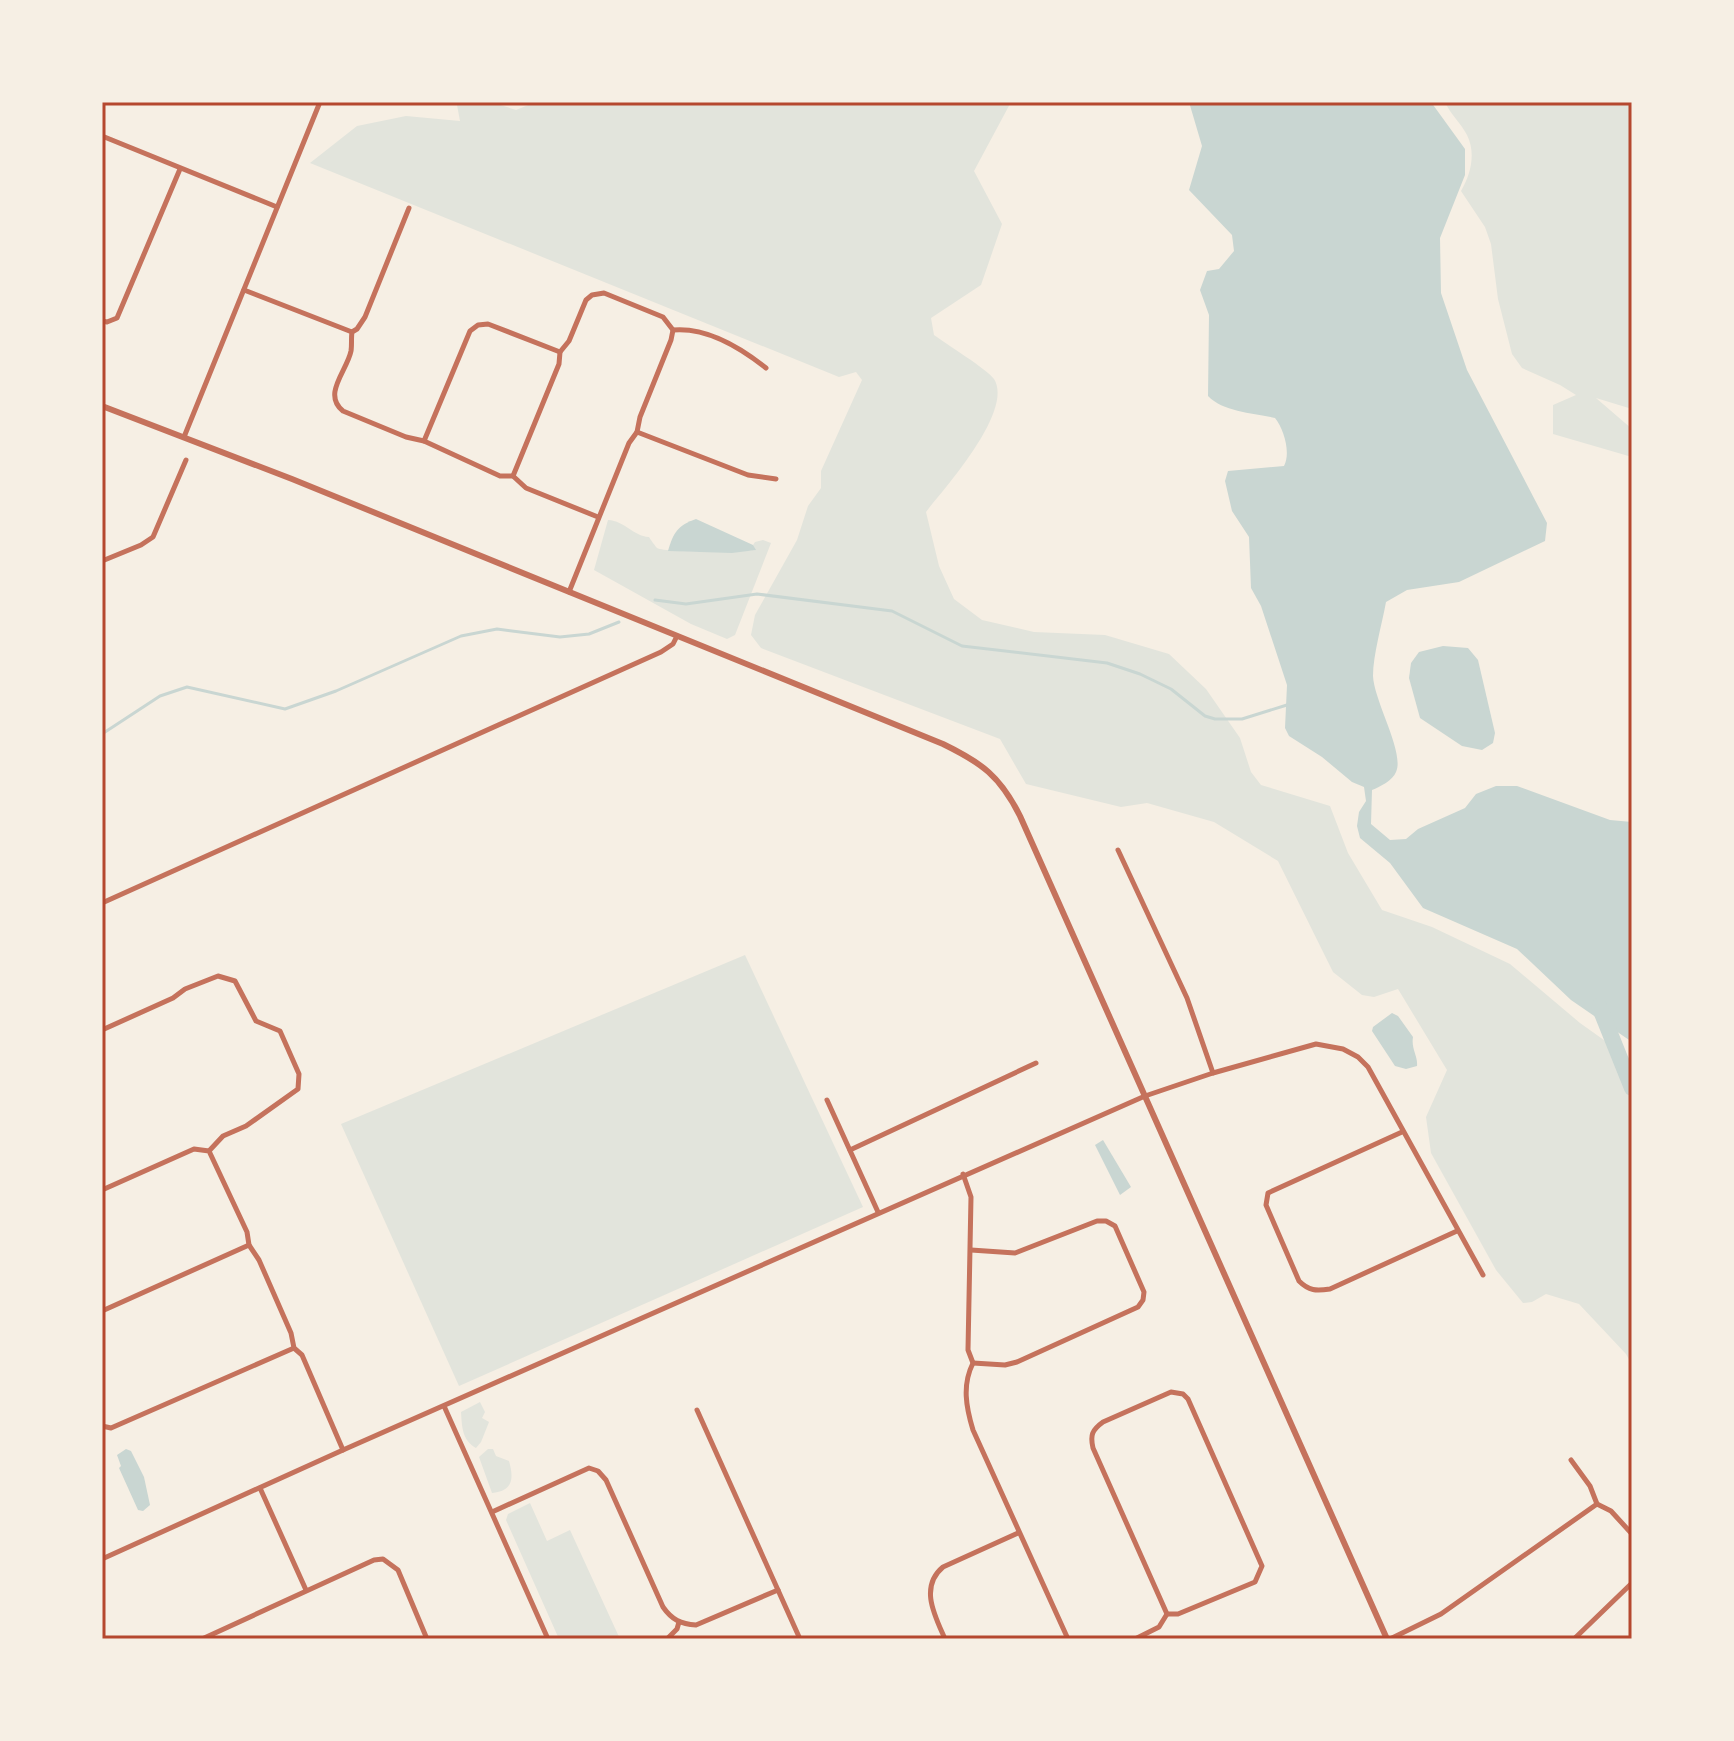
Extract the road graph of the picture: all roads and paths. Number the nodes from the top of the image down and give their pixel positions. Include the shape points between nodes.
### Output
1 (320, 102) edge
2 (102, 136) edge
3 (180, 169) junction
4 (277, 207) junction
5 (409, 208) dead end
6 (244, 290) junction
7 (102, 321) edge
8 (673, 330) junction
9 (352, 332) junction
10 (560, 352) junction
11 (766, 368) dead end
12 (102, 406) edge
13 (637, 432) junction
14 (184, 437) junction
15 (424, 441) junction
16 (186, 460) dead end
17 (513, 476) junction
18 (776, 479) dead end
19 (598, 517) junction
20 (102, 561) edge
21 (569, 592) junction
22 (677, 636) junction
23 (1118, 850) dead end
24 (102, 903) edge
25 (102, 1030) edge
26 (1036, 1063) dead end
27 (1213, 1073) junction
28 (1145, 1096) junction
29 (827, 1100) dead end
30 (1402, 1132) junction
31 (850, 1150) junction
32 (209, 1151) junction
33 (963, 1174) junction
34 (102, 1190) edge
35 (878, 1212) junction
36 (1457, 1231) junction
37 (249, 1245) junction
38 (971, 1250) junction
39 (1483, 1275) dead end
40 (102, 1311) edge
41 (294, 1348) junction
42 (973, 1363) junction
43 (444, 1406) junction
44 (697, 1410) dead end
45 (102, 1426) edge
46 (343, 1450) junction
47 (1571, 1460) dead end
48 (260, 1488) junction
49 (1597, 1504) junction
50 (492, 1512) junction
51 (1018, 1533) junction
52 (1632, 1534) edge
53 (102, 1559) edge
54 (1632, 1583) edge
55 (306, 1590) junction
56 (778, 1590) junction
57 (1167, 1614) junction
58 (679, 1622) junction
59 (202, 1639) edge
60 (427, 1639) edge
61 (548, 1639) edge
62 (667, 1639) edge
63 (800, 1639) edge
64 (945, 1639) edge
65 (1068, 1639) edge
66 (1135, 1639) edge
67 (1389, 1639) edge
68 (1574, 1639) edge

1 - 4 street
2 - 3 street
3 - 4 street
3 - 7 street via 117,318
4 - 6 street
5 - 9 street via 365,317
6 - 9 street
6 - 14 street
8 - 10 street via 663,317 604,293 592,295
8 - 11 street via 704,334
8 - 13 street
9 - 15 street via 351,352 334,394 337,406
10 - 15 street via 488,324 478,325 470,331
10 - 17 street
12 - 14 street
13 - 18 street via 748,475
13 - 19 street
14 - 21 street
15 - 17 street via 500,476
16 - 20 street via 153,537
17 - 19 street via 526,488
19 - 21 street
21 - 22 street
22 - 24 street via 661,652
22 - 28 street via 943,744 990,771 1020,816
23 - 27 street via 1187,998
25 - 32 street via 218,976 235,981 256,1021 280,1031 299,1074 298,1089 223,1136
26 - 31 street
27 - 28 street
27 - 30 street via 1316,1044 1343,1049 1368,1067
28 - 33 street
28 - 67 street
29 - 31 street
30 - 36 street
30 - 36 street via 1268,1193 1266,1205 1299,1281 1315,1291 1330,1289
31 - 35 street
32 - 34 street via 194,1149
32 - 37 street
33 - 35 street
33 - 38 street via 971,1197
35 - 43 street
36 - 39 street
37 - 40 street
37 - 41 street
38 - 42 street via 968,1350
38 - 42 street via 1015,1253 1106,1221 1115,1226 1144,1292 1138,1307 1017,1362
41 - 45 street via 111,1428
41 - 46 street via 302,1355
42 - 51 street via 966,1409
43 - 46 street
43 - 50 street
44 - 56 street
46 - 48 street
47 - 49 street
48 - 53 street
48 - 55 street
49 - 52 street
49 - 67 street via 1441,1614
50 - 58 street via 580,1470 598,1471 663,1607
50 - 61 street
51 - 64 street via 937,1573 929,1601
51 - 65 street
54 - 68 street
55 - 59 street
55 - 60 street via 383,1559 398,1570
56 - 58 street via 696,1625
56 - 63 street
57 - 57 street via 1091,1437 1103,1422 1171,1392 1188,1399 1262,1566 1255,1582 1191,1611
57 - 66 street via 1159,1627
58 - 62 street

